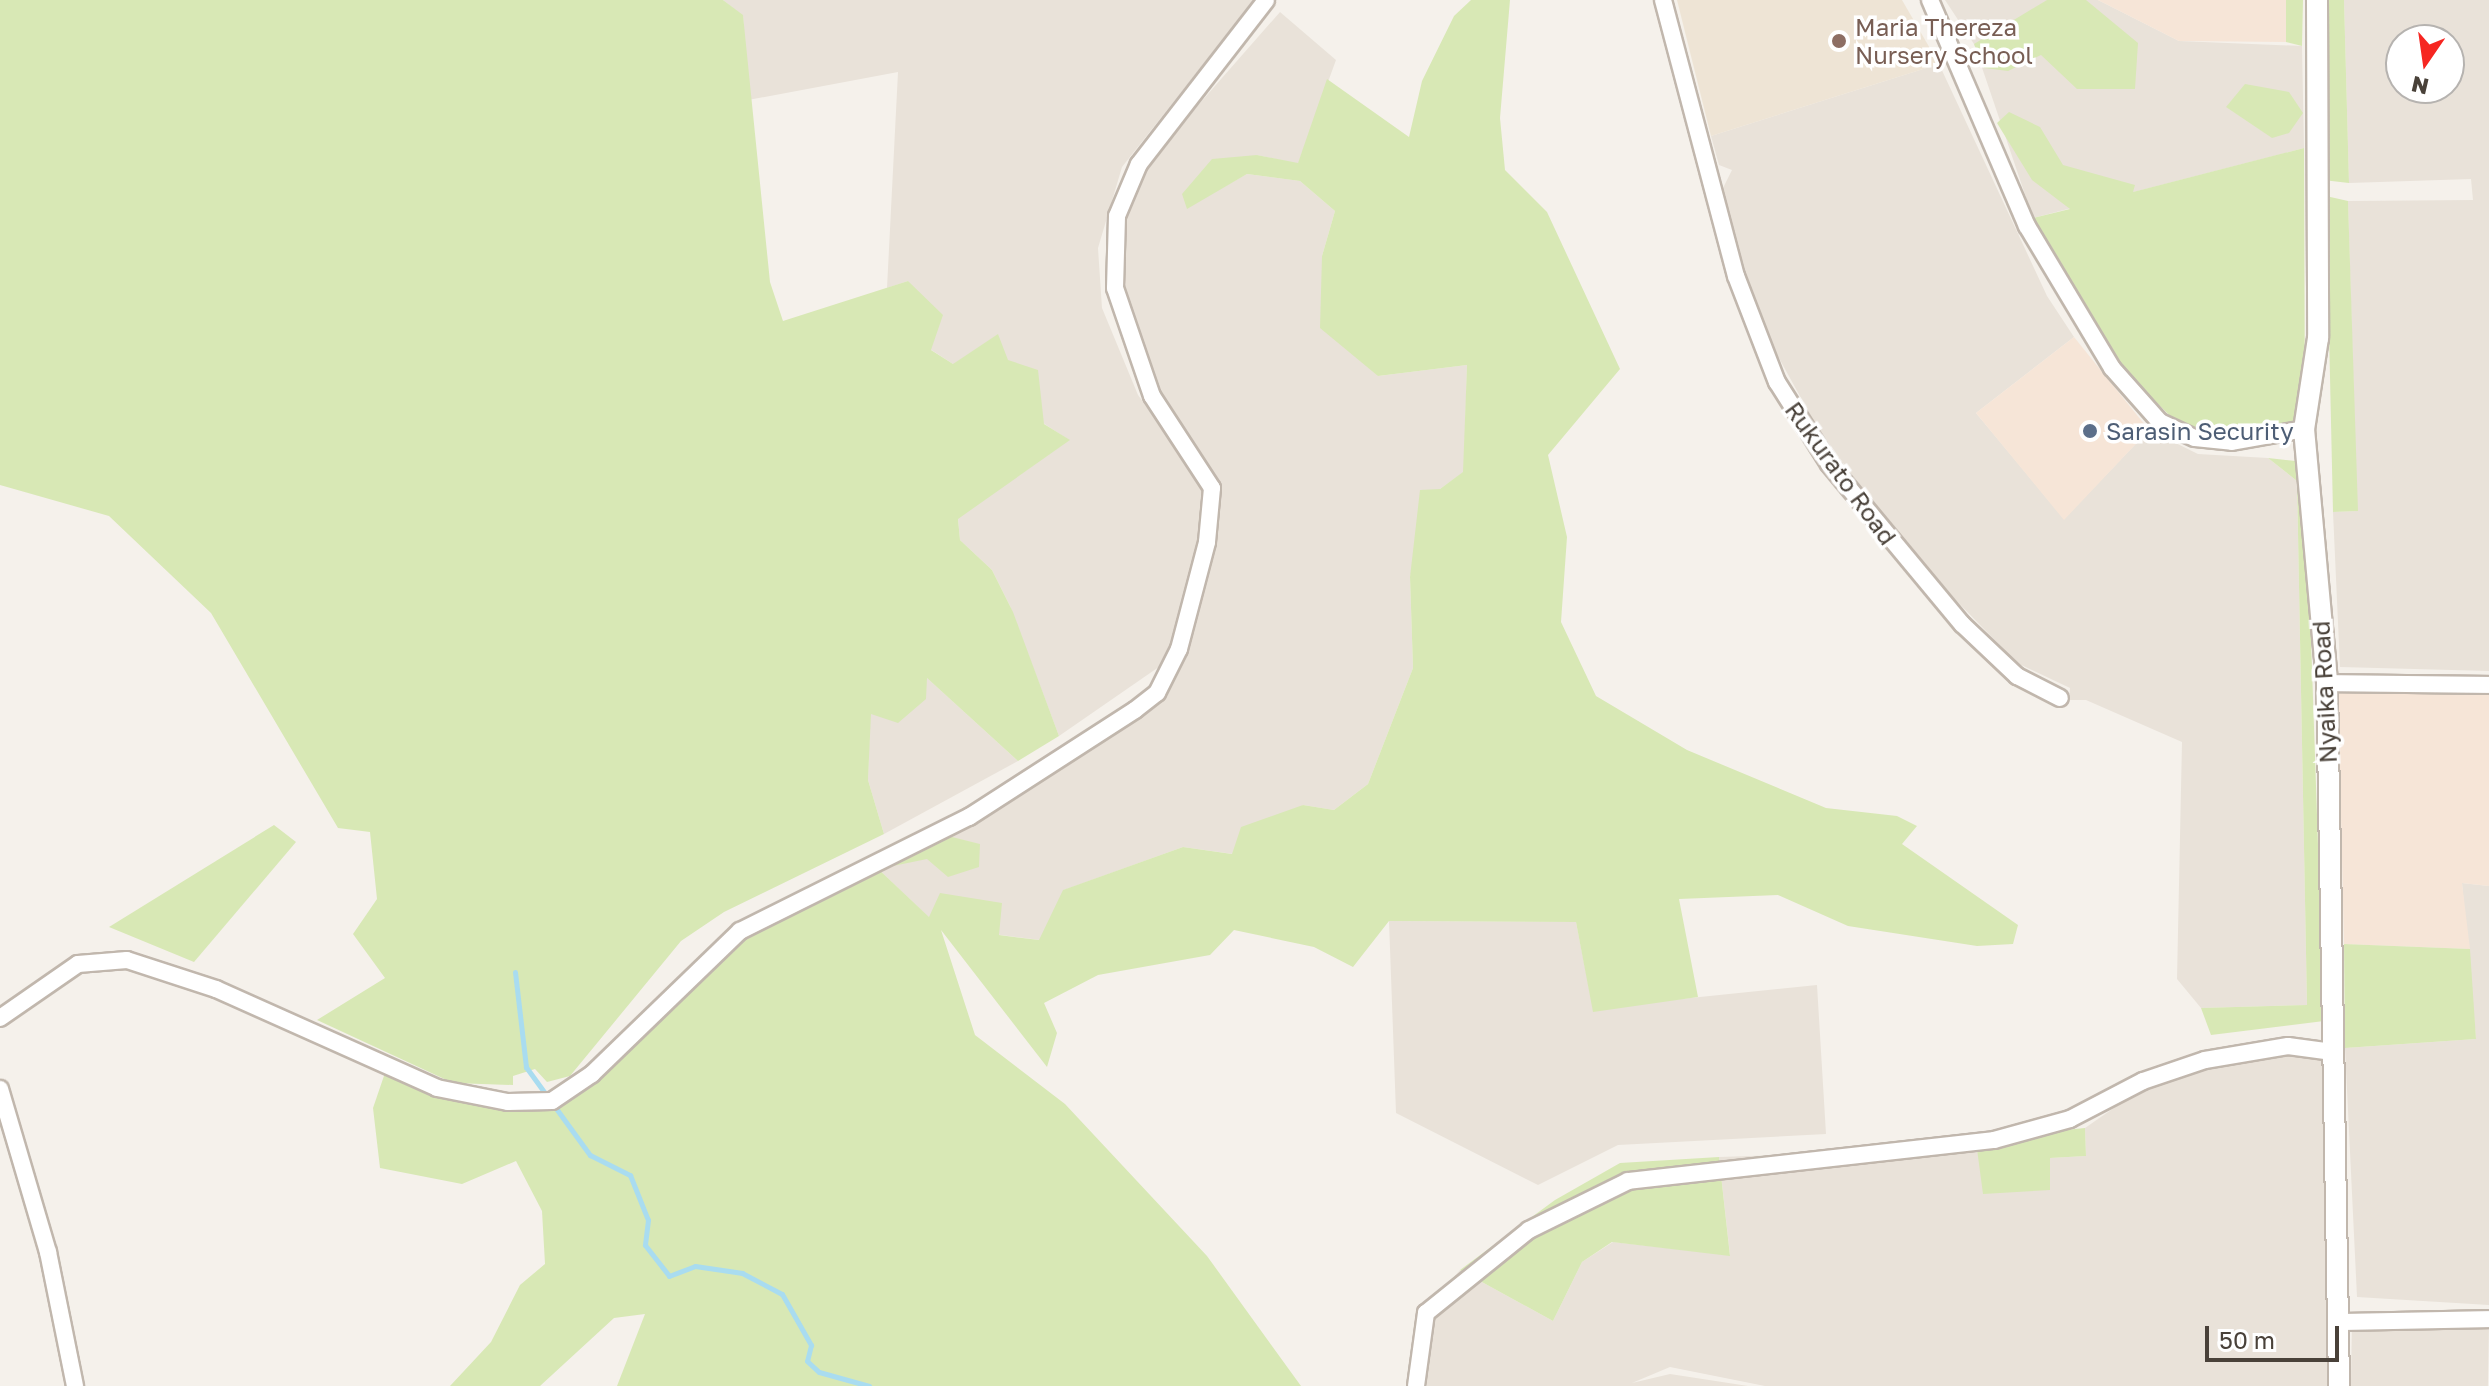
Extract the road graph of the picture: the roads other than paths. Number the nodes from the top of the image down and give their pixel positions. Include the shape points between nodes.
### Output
1 (1266, 0) edge
2 (1663, 0) edge
3 (1930, 0) edge
4 (2317, 0) edge
5 (2304, 429) junction
6 (2327, 683) junction
7 (2489, 685) edge
8 (2060, 698) dead end
9 (0, 1018) edge
10 (2333, 1052) junction
11 (0, 1089) edge
12 (2489, 1319) edge
13 (2338, 1322) junction
14 (75, 1386) edge
15 (1416, 1386) edge
16 (2339, 1386) edge

1 - 9 street via 1139,164 1117,216 1115,288 1152,396 1212,488 1207,542 1179,649 1157,693 969,817 740,931 592,1074 552,1101 517,1103 437,1088 216,989 127,960 78,964
2 - 8 street, Rukurato Road via 1736,276 1777,382 1829,464 1962,624 2017,676
3 - 5 street via 2027,226 2112,368 2160,422 2195,438 2232,442
4 - 5 street, Nyaika Road via 2318,338
5 - 6 street, Nyaika Road
6 - 7 street
6 - 10 street, Nyaika Road
10 - 13 street, Nyaika Road
10 - 15 street via 2288,1046 2205,1060 2070,1119 1994,1140 1628,1181 1529,1230 1426,1313
11 - 14 street via 48,1252
12 - 13 street
13 - 16 street, Nyaika Road

